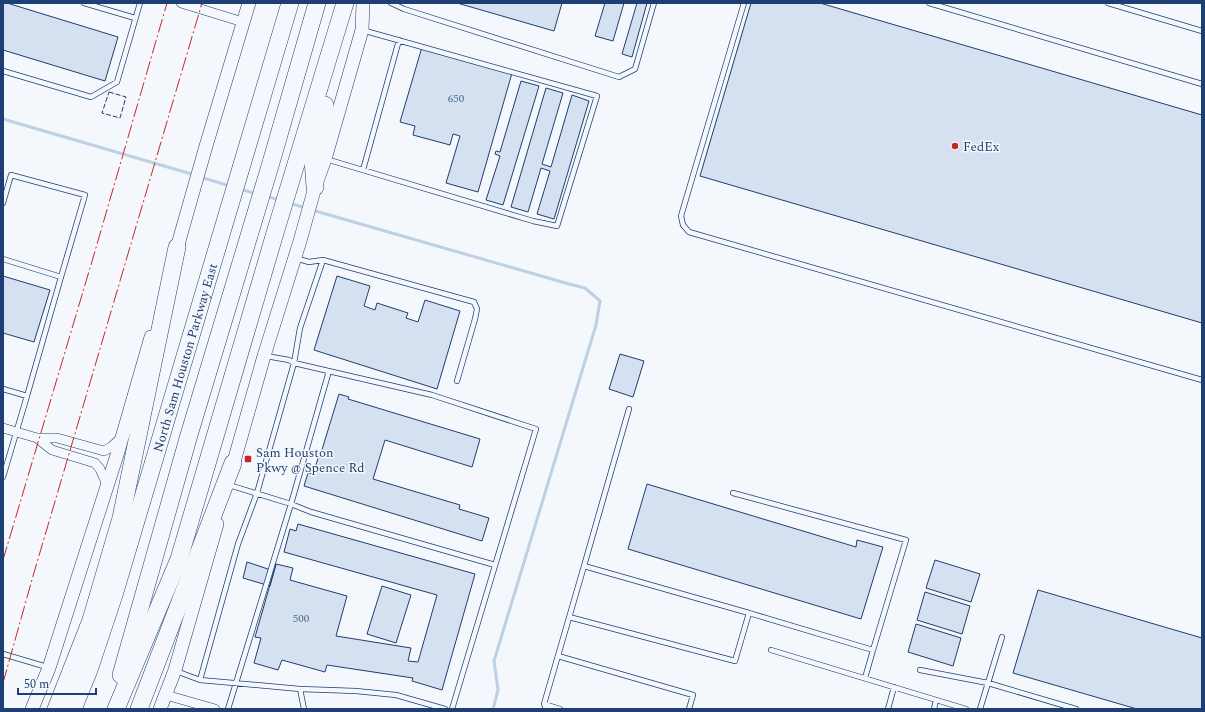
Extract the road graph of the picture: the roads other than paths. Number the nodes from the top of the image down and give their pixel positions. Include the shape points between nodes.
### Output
1 (84, 3) edge
2 (140, 3) edge
3 (181, 3) edge
4 (249, 3) edge
5 (290, 3) edge
6 (317, 3) edge
7 (345, 3) edge
8 (349, 3) edge
9 (363, 3) edge
10 (391, 3) edge
11 (406, 3) edge
12 (654, 3) edge
13 (744, 3) edge
14 (930, 3) edge
15 (1108, 3) edge
16 (404, 9) junction
17 (135, 18) junction
18 (243, 22) junction
19 (362, 30) junction
20 (1202, 30) edge
21 (400, 40) junction
22 (3, 71) edge
23 (1202, 84) edge
24 (325, 159) junction
25 (363, 170) junction
26 (315, 187) junction
27 (3, 203) edge
28 (177, 247) junction
29 (295, 258) junction
30 (3, 259) edge
31 (323, 260) junction
32 (61, 276) junction
33 (264, 356) junction
34 (294, 363) junction
35 (329, 371) junction
36 (1202, 380) edge
37 (457, 381) dead end
38 (3, 389) edge
39 (27, 396) junction
40 (629, 409) dead end
41 (3, 428) edge
42 (17, 432) junction
43 (122, 437) junction
44 (37, 438) junction
45 (233, 462) junction
46 (5, 465) edge
47 (3, 477) edge
48 (107, 485) junction
49 (229, 485) junction
50 (256, 493) junction
51 (733, 493) dead end
52 (291, 504) junction
53 (495, 565) junction
54 (584, 566) junction
55 (749, 613) junction
56 (569, 617) junction
57 (1002, 637) dead end
58 (771, 650) dead end
59 (873, 650) junction
60 (3, 654) edge
61 (558, 656) junction
62 (49, 668) junction
63 (174, 670) junction
64 (920, 670) dead end
65 (864, 678) junction
66 (200, 680) junction
67 (236, 683) junction
68 (988, 683) junction
69 (894, 687) junction
70 (300, 688) junction
71 (166, 694) junction
72 (936, 700) junction
73 (545, 707) edge
74 (1066, 708) edge
75 (32, 709) edge
76 (56, 709) edge
77 (73, 709) edge
78 (111, 709) edge
79 (116, 709) edge
80 (139, 709) edge
81 (160, 709) edge
82 (215, 709) edge
83 (228, 709) edge
84 (304, 709) edge
85 (445, 709) edge
86 (452, 709) edge
87 (560, 709) edge
88 (689, 709) edge
89 (888, 709) edge
90 (934, 709) edge
91 (966, 709) edge
92 (980, 709) edge
93 (1076, 709) edge

1 - 17 lane
2 - 17 lane
3 - 18 street
4 - 18 main road
5 - 77 highway, North Sam Houston Parkway East via 114,595
6 - 78 highway, North Sam Houston Parkway East
7 - 79 highway via 179,559
8 - 26 highway via 313,159
9 - 19 main road
10 - 16 lane
11 - 16 lane
12 - 16 lane via 635,69 619,78
13 - 36 lane via 681,216 683,225 689,232
14 - 23 lane
15 - 20 lane
17 - 22 lane via 117,82 91,97
18 - 28 main road
19 - 21 lane
19 - 24 main road
21 - 25 lane
21 - 25 lane via 597,96 557,226
24 - 25 lane
24 - 26 main road
26 - 29 main road
27 - 32 lane via 11,175 85,195
28 - 43 main road
28 - 76 highway via 121,518 91,620
29 - 31 lane via 309,262
29 - 33 main road
30 - 32 lane
31 - 34 lane via 300,328
31 - 37 lane via 474,302 477,310
32 - 39 lane
33 - 34 lane
33 - 45 main road
34 - 35 lane
34 - 50 lane
35 - 52 lane
35 - 53 lane via 432,395 536,429
38 - 39 lane
39 - 42 lane
40 - 54 lane
41 - 42 street
42 - 44 street
42 - 46 lane
43 - 44 street via 104,451 57,438
43 - 48 main road
44 - 48 street via 52,450 95,464
45 - 49 main road
45 - 80 highway
46 - 47 lane
48 - 62 main road
49 - 50 lane
49 - 63 main road
50 - 52 lane
50 - 66 lane via 238,544
51 - 59 lane via 906,540
52 - 53 lane
52 - 67 lane
53 - 86 lane
54 - 55 lane
54 - 56 lane
55 - 56 lane via 735,662
55 - 59 lane
56 - 61 lane
57 - 68 lane
58 - 65 lane
59 - 65 lane
60 - 62 lane
61 - 73 lane
61 - 88 lane via 693,695
62 - 75 main road
63 - 66 lane
63 - 71 main road
64 - 68 lane
65 - 69 lane
66 - 67 lane
67 - 70 lane
67 - 83 lane
68 - 74 lane
68 - 92 lane
69 - 72 lane
69 - 89 lane
70 - 84 lane
70 - 85 lane via 396,695
71 - 81 main road
71 - 82 street
72 - 90 lane
72 - 91 lane
73 - 87 lane
74 - 93 lane

